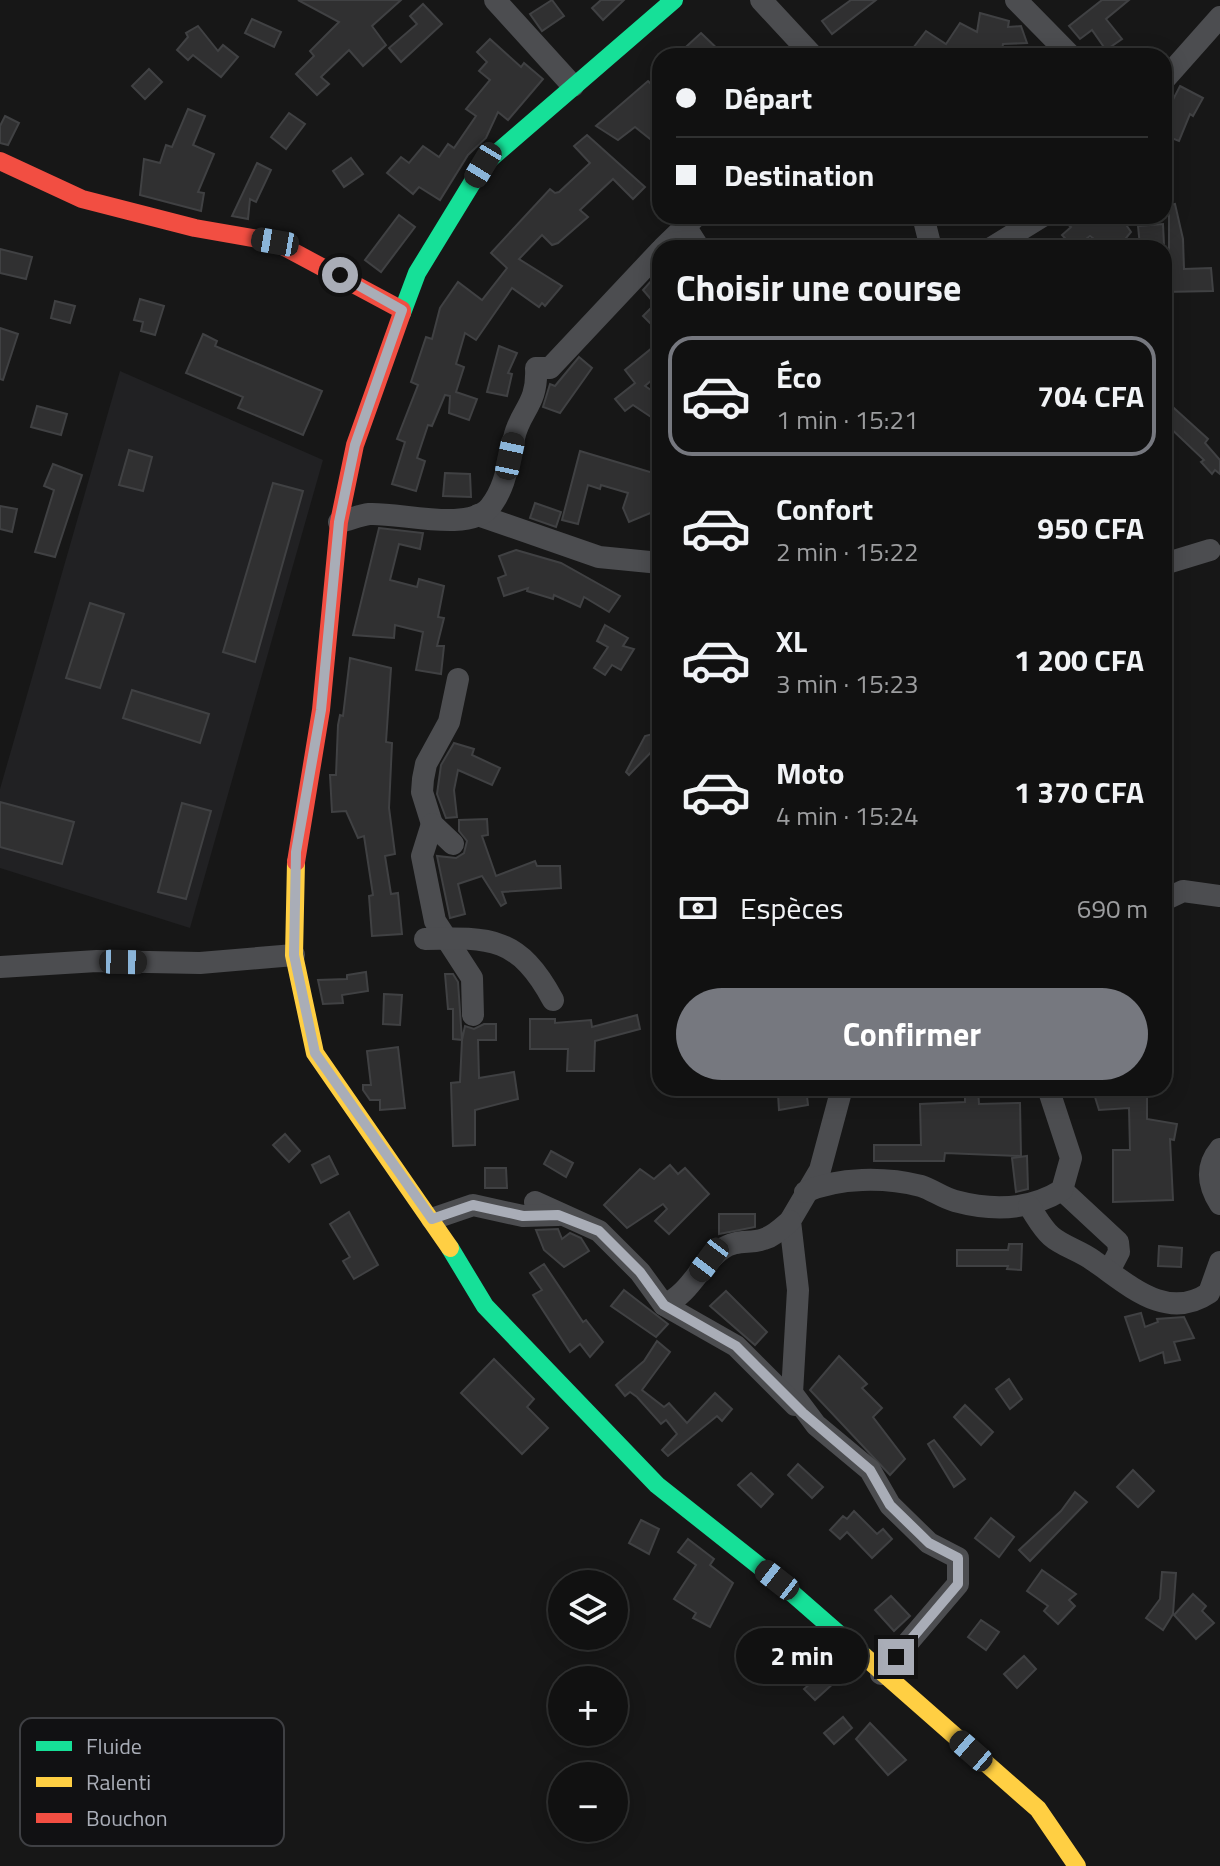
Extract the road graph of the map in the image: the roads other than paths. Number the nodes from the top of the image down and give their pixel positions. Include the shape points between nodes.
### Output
1 (495, 0) edge
2 (674, 0) edge
3 (761, 0) edge
4 (1016, 0) edge
5 (1220, 17) edge
6 (806, 48) edge
7 (1063, 48) edge
8 (1172, 71) edge
9 (573, 86) junction
10 (0, 161) edge
11 (687, 224) edge
12 (1030, 224) edge
13 (672, 240) edge
14 (1004, 240) edge
15 (652, 261) edge
16 (402, 310) junction
17 (478, 515) junction
18 (339, 522) junction
19 (1210, 550) dead end
20 (652, 562) edge
21 (1172, 562) edge
22 (458, 679) dead end
23 (432, 824) junction
24 (453, 844) dead end
25 (1220, 896) edge
26 (1172, 897) edge
27 (436, 938) junction
28 (294, 955) junction
29 (0, 967) edge
30 (553, 1000) dead end
31 (473, 1015) dead end
32 (840, 1096) edge
33 (1051, 1096) edge
34 (1220, 1149) edge
35 (1062, 1190) junction
36 (805, 1192) junction
37 (535, 1202) dead end
38 (1220, 1204) edge
39 (1029, 1206) junction
40 (558, 1215) junction
41 (432, 1219) junction
42 (790, 1221) junction
43 (1220, 1262) edge
44 (1109, 1271) junction
45 (664, 1305) junction
46 (816, 1425) junction
47 (881, 1674) junction
48 (1077, 1866) edge

1 - 9 street
2 - 9 street
3 - 6 street
4 - 7 street
5 - 8 street
9 - 16 street via 483,165 417,273
10 - 16 street via 82,199 275,242
11 - 13 street
12 - 14 street
15 - 17 street via 550,368 536,368 537,383 515,433 506,478 488,510
16 - 18 street via 355,445
17 - 18 street via 468,520 368,514
17 - 20 street via 599,557
18 - 28 street via 321,710 296,852
19 - 21 street
22 - 23 street via 449,722 423,779
23 - 24 street
23 - 27 street via 422,856
25 - 26 street via 1190,891
27 - 30 street via 488,939 508,946
27 - 31 street via 472,978
28 - 29 street via 200,963 97,961
28 - 41 street via 315,1053
32 - 36 street via 820,1170
33 - 35 street via 1071,1158
34 - 38 street via 1208,1178
35 - 39 street
35 - 44 street via 1118,1242
36 - 39 street via 834,1183 879,1182 918,1185 953,1201
36 - 42 street
37 - 40 street
39 - 44 street via 1052,1237
40 - 41 street via 523,1216 473,1205
40 - 45 street via 599,1231
41 - 47 street via 485,1306 657,1485 777,1580
42 - 45 street via 761,1240 724,1247 680,1298
42 - 46 street via 798,1290 792,1393
43 - 44 street via 1209,1293 1181,1304 1152,1299
45 - 46 street via 736,1346
46 - 47 street via 870,1470 890,1505 929,1543 958,1558 958,1584
47 - 48 street via 1038,1809

